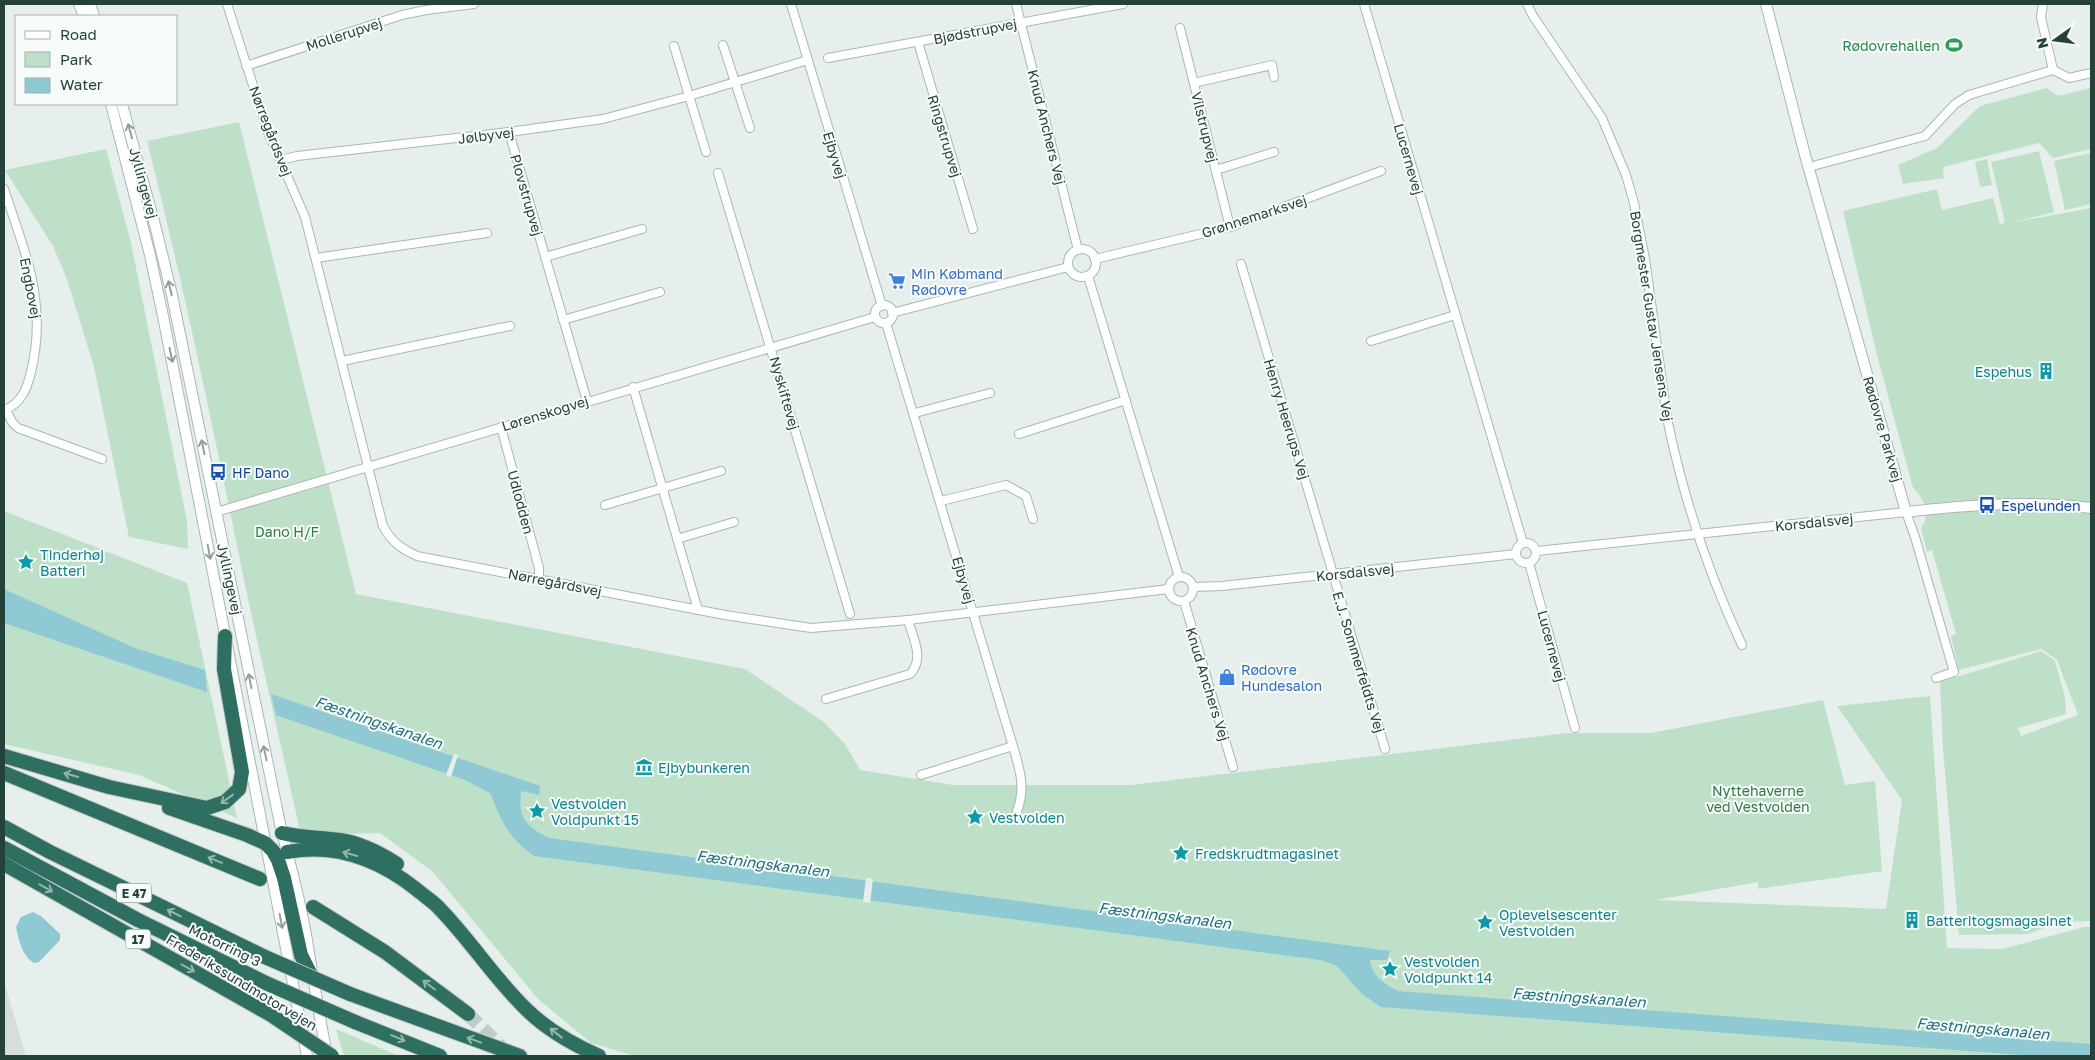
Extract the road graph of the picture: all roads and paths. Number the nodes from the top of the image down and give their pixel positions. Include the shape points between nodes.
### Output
1 (227, 4) edge
2 (474, 4) edge
3 (791, 4) edge
4 (1016, 4) edge
5 (1123, 4) edge
6 (1364, 4) edge
7 (1527, 4) edge
8 (1766, 4) edge
9 (2043, 4) edge
10 (1020, 22) junction
11 (1180, 28) dead end
12 (918, 42) junction
13 (723, 45) dead end
14 (674, 46) dead end
15 (828, 58) dead end
16 (808, 60) junction
17 (246, 66) junction
18 (2053, 70) junction
19 (2091, 73) edge
20 (1274, 77) dead end
21 (735, 82) junction
22 (1194, 83) junction
23 (689, 96) junction
24 (111, 105) edge
25 (122, 105) edge
26 (750, 128) dead end
27 (510, 132) junction
28 (706, 152) dead end
29 (1274, 152) dead end
30 (281, 160) junction
31 (1809, 167) junction
32 (1216, 170) junction
33 (1381, 171) dead end
34 (718, 173) dead end
35 (4, 189) edge
36 (1230, 227) junction
37 (642, 229) dead end
38 (974, 229) dead end
39 (487, 233) dead end
40 (1078, 250) junction
41 (545, 257) junction
42 (316, 258) junction
43 (1095, 259) junction
44 (1241, 264) dead end
45 (1068, 267) junction
46 (1088, 276) junction
47 (660, 292) dead end
48 (882, 306) junction
49 (892, 313) junction
50 (1455, 315) junction
51 (875, 317) junction
52 (563, 320) junction
53 (886, 323) junction
54 (510, 326) dead end
55 (1371, 341) dead end
56 (771, 346) junction
57 (342, 361) junction
58 (633, 387) junction
59 (990, 393) dead end
60 (1126, 400) junction
61 (586, 401) junction
62 (5, 410) edge
63 (915, 413) junction
64 (501, 427) junction
65 (1019, 434) dead end
66 (102, 459) dead end
67 (369, 468) junction
68 (721, 471) dead end
69 (662, 488) junction
70 (941, 501) junction
71 (605, 505) dead end
72 (2091, 508) edge
73 (216, 512) junction
74 (1906, 512) junction
75 (1033, 519) dead end
76 (734, 522) dead end
77 (1698, 535) junction
78 (677, 538) junction
79 (1523, 543) junction
80 (1537, 552) junction
81 (1516, 554) junction
82 (1529, 563) junction
83 (1333, 574) junction
84 (1178, 577) junction
85 (538, 578) junction
86 (1193, 587) junction
87 (1169, 589) junction
88 (1184, 601) junction
89 (698, 610) junction
90 (973, 612) junction
91 (850, 614) dead end
92 (908, 620) junction
93 (225, 636) junction
94 (1742, 644) dead end
95 (1936, 678) dead end
96 (826, 699) dead end
97 (1575, 728) dead end
98 (1013, 746) junction
99 (1385, 749) dead end
100 (4, 756) edge
101 (1233, 766) dead end
102 (4, 773) edge
103 (921, 775) dead end
104 (109, 787) junction
105 (1016, 811) dead end
106 (4, 827) edge
107 (282, 833) junction
108 (265, 843) junction
109 (4, 848) edge
110 (282, 856) junction
111 (4, 864) edge
112 (266, 876) junction
113 (436, 905) junction
114 (313, 906) dead end
115 (311, 975) joint
116 (468, 1014) tunnel mouth
117 (307, 1056) edge
118 (327, 1056) edge
119 (332, 1056) edge
120 (440, 1056) edge
121 (520, 1056) edge
122 (598, 1056) edge

1 - 17 street, Nørregårdsvej
2 - 17 street, Mollerupvej via 402,15
3 - 16 street, Ejbyvej
4 - 10 street, Knud Anchers Vej
5 - 10 street, Bjødstrupvej
6 - 50 street, Lucernevej
7 - 77 street, Borgmester Gustav Jensens Vej via 1602,118 1626,175 1643,250 1672,444
8 - 31 street, Rødovre Parkvej
9 - 18 street via 2041,17
10 - 12 street, Bjødstrupvej
10 - 40 street, Knud Anchers Vej
11 - 22 street, Vilstrupvej
12 - 15 street, Bjødstrupvej
12 - 38 street, Ringstrupvej
13 - 21 street
14 - 23 street
16 - 21 street, Jølbyvej
16 - 48 street, Ejbyvej
17 - 30 street, Nørregårdsvej
18 - 19 street via 2069,78
18 - 31 street via 1969,95 1955,104 1925,136
20 - 22 street, Vilstrupvej via 1272,66
21 - 23 street, Jølbyvej
21 - 26 street
22 - 32 street, Vilstrupvej
23 - 27 street, Jølbyvej via 603,120
23 - 28 street
24 -> 93 street, Jyllingevej via 163,316
73 -> 25 street, Jyllingevej via 172,295
27 - 30 street, Jølbyvej
27 - 41 street, Plovstrupvej
29 - 32 street, Vilstrupvej
30 - 42 street, Nørregårdsvej via 305,217
31 - 74 street, Rødovre Parkvej
32 - 36 street, Vilstrupvej
33 - 36 street, Grønnemarksvej
34 - 56 street, Nyskiftevej
35 - 62 street, Engbovej via 31,274 39,324 28,385 20,400
36 - 43 street, Grønnemarksvej
37 - 41 street
39 - 42 street
40 - 43 street via 1088,252
40 - 45 street via 1070,257
41 - 52 street, Plovstrupvej
42 - 57 street, Nørregårdsvej
43 - 46 street via 1094,269
44 - 83 street, Henry Heerups Vej
45 - 46 street via 1074,275
45 - 49 street
46 - 60 street
47 - 52 street
48 - 49 street via 887,306
48 - 51 street
49 - 53 street via 892,318
50 - 55 street
50 - 79 street, Lucernevej
51 - 53 street
51 - 56 street, Lørenskogvej
52 - 61 street, Plovstrupvej
53 - 63 street, Ejbyvej
54 - 57 street
56 - 58 street, Lørenskogvej
56 - 91 street, Nyskiftevej
57 - 67 street, Nørregårdsvej
58 - 61 street, Lørenskogvej
58 - 69 street
59 - 63 street
60 - 65 street
60 - 84 street
61 - 64 street, Lørenskogvej
62 - 66 street via 18,428
63 - 70 street, Ejbyvej
64 - 67 street, Lørenskogvej
64 - 85 street, Udlodden via 539,568
67 - 73 street, Lørenskogvej
67 - 85 street, Nørregårdsvej via 383,526 400,548 416,556
68 - 69 street
69 - 71 street
69 - 78 street
70 - 75 street via 1006,484 1026,496
70 - 90 street, Ejbyvej
72 - 74 street, Korsdalsvej via 2017,503
107 -> 73 street, Jyllingevej
74 - 77 street, Korsdalsvej
74 - 95 street, Rødovre Parkvej via 1954,672
76 - 78 street
77 - 80 street, Korsdalsvej
77 - 94 street, Borgmester Gustav Jensens Vej via 1720,598
78 - 89 street
79 - 80 street via 1530,543
79 - 81 street
80 - 82 street
81 - 82 street via 1522,563
81 - 83 street, Korsdalsvej
82 - 97 street, Lucernevej
83 - 86 street, Korsdalsvej
83 - 99 street, E.J. Sommerfeldts Vej
84 - 86 street via 1188,579
84 - 87 street
85 - 89 street, Nørregårdsvej
86 - 88 street via 1191,596
87 - 88 street via 1172,597
87 - 90 street
88 - 101 street, Knud Anchers Vej
89 - 92 street, Nørregårdsvej via 811,628
90 - 92 street, Nørregårdsvej
90 - 98 street, Ejbyvej
92 - 96 street via 918,656 916,668 910,674
93 -> 104 highway via 224,669 242,772 239,789 225,802 207,808
93 - 108 street, Jyllingevej
98 - 103 street
98 - 105 street, Ejbyvej via 1022,780 1021,799
104 -> 100 highway
112 -> 102 highway
104 - 108 highway
121 -> 106 highway, Motorring 3 / E 47, bridge via 350,994 264,957
107 - 110 street, Jyllingevej
107 - 113 highway via 300,838 340,840 371,850 409,872 431,892
108 - 110 highway
108 - 112 street, Jyllingevej
109 -> 120 highway, Motorring 3 / E 47, bridge via 138,920 268,984
110 - 112 street
113 -> 110 highway via 405,880 354,854 320,848
110 - 115 highway via 301,955
111 -> 119 highway, Frederikssundmotorvejen / 17, bridge via 271,1015
112 -> 117 street, Jyllingevej
122 -> 113 highway via 565,1040 527,1010
116 -> 114 highway via 385,952
115 - 118 street

